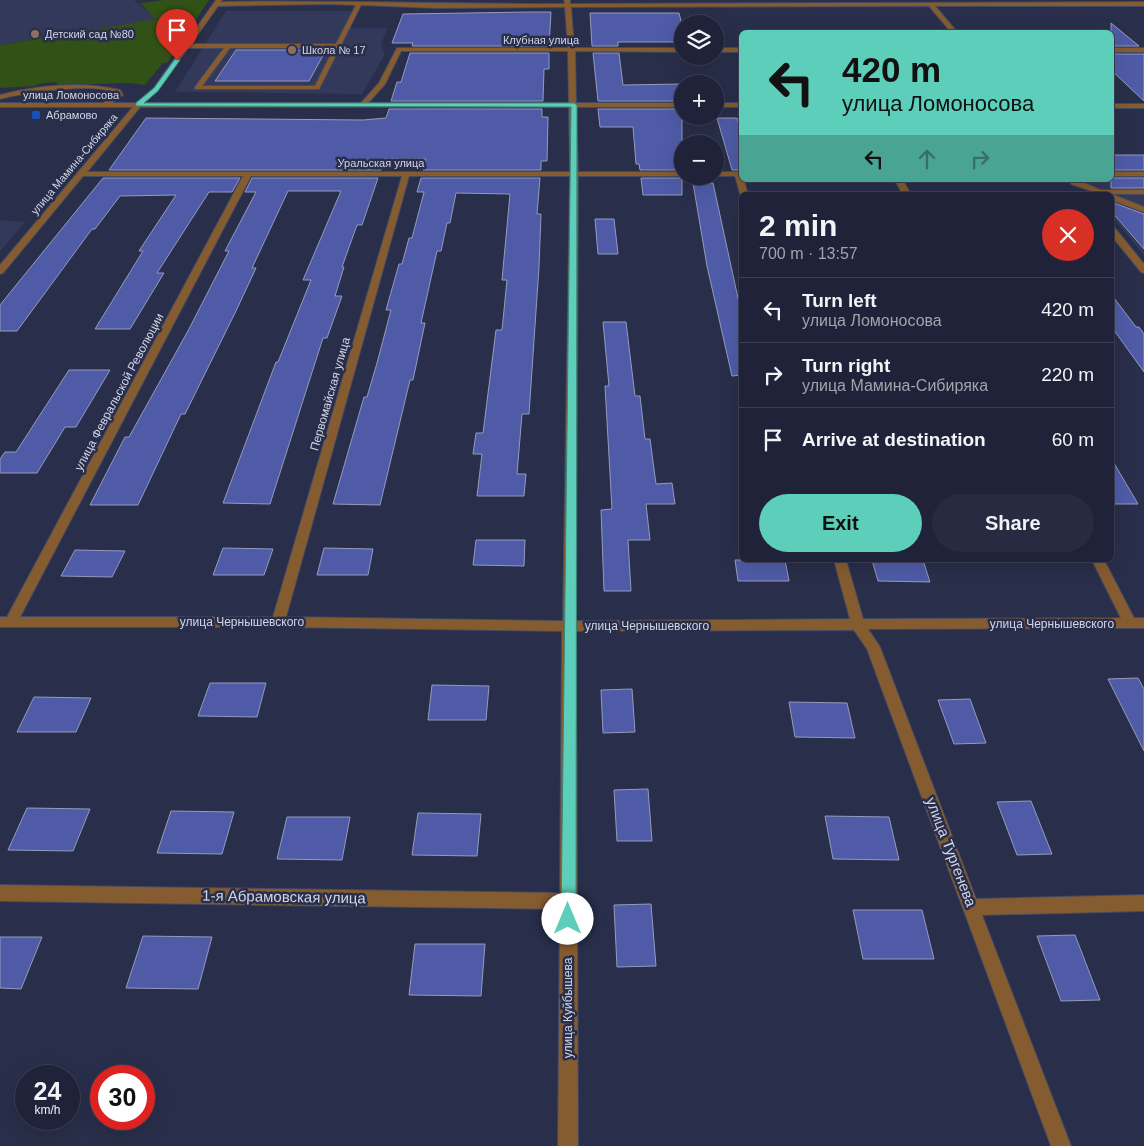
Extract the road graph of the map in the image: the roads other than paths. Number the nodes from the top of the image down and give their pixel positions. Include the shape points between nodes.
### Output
1 (613, 0) edge
2 (329, 1) edge
3 (218, 2) edge
4 (799, 2) edge
5 (993, 2) edge
6 (359, 3) junction
7 (568, 3) edge
8 (930, 4) junction
9 (1144, 4) edge
10 (595, 5) junction
11 (952, 30) edge
12 (188, 46) junction
13 (228, 46) junction
14 (338, 46) junction
15 (572, 50) junction
16 (674, 50) edge
17 (724, 50) edge
18 (739, 50) edge
19 (1114, 50) edge
20 (1144, 50) edge
21 (260, 88) junction
22 (0, 97) edge
23 (44, 105) junction
24 (104, 105) junction
25 (138, 105) junction
26 (247, 105) junction
27 (363, 105) junction
28 (574, 105) junction
29 (674, 105) edge
30 (724, 105) edge
31 (739, 105) edge
32 (1114, 106) edge
33 (1144, 106) edge
34 (0, 113) edge
35 (58, 113) dead end
36 (18, 114) dead end
37 (80, 174) junction
38 (248, 174) junction
39 (406, 174) junction
40 (574, 174) junction
41 (674, 174) edge
42 (724, 174) edge
43 (739, 174) edge
44 (1114, 174) edge
45 (1144, 174) edge
46 (1074, 182) edge
47 (1075, 182) edge
48 (1082, 192) edge
49 (1098, 192) edge
50 (1144, 192) edge
51 (1114, 193) edge
52 (1114, 198) edge
53 (1142, 211) edge
54 (1114, 233) edge
55 (1144, 270) edge
56 (0, 271) edge
57 (841, 562) edge
58 (1099, 562) edge
59 (6, 622) edge
60 (278, 622) junction
61 (1137, 623) edge
62 (858, 625) junction
63 (569, 626) junction
64 (0, 892) edge
65 (568, 900) junction
66 (1144, 904) edge
67 (972, 907) junction
68 (568, 1146) edge
69 (1061, 1146) edge

1 - 10 street
2 - 3 street
2 - 6 street
3 - 12 street, улица Мамина-Сибиряка
4 - 8 street
4 - 10 street
5 - 8 street
5 - 9 street
6 - 7 street via 438,6
6 - 14 street
7 - 10 street
7 - 15 street, улица Куйбышева
8 - 11 street
12 - 13 street
12 - 25 street, улица Мамина-Сибиряка via 156,89
13 - 14 street
13 - 21 street via 197,88
14 - 21 street via 317,88
15 - 16 street, Клубная улица
15 - 27 street, Клубная улица via 399,49 382,84
15 - 28 street, улица Куйбышева
17 - 18 street
19 - 20 street
21 - 26 street
22 - 24 street via 35,90 102,88 118,91 120,95
23 - 23 street, улица Ломоносова via 35,105 26,105 18,105 9,105 0,105 10,105 20,105 29,105 39,105
23 - 24 street, улица Ломоносова
24 - 25 street, улица Ломоносова
24 - 35 street via 85,113
25 - 26 street, улица Ломоносова
25 - 37 street, улица Мамина-Сибиряка
26 - 27 street, улица Ломоносова
27 - 28 street, улица Ломоносова
28 - 29 street, улица Ломоносова
28 - 40 street, улица Куйбышева
30 - 31 street
32 - 33 street
34 - 36 street
37 - 38 street, Уральская улица
37 - 56 street, улица Мамина-Сибиряка
38 - 39 street, Уральская улица
38 - 59 street, улица Февральской Революции
39 - 40 street, Уральская улица
39 - 60 street, Первомайская улица
40 - 41 street, Уральская улица
40 - 63 street, улица Куйбышева
42 - 43 street
44 - 45 street
46 - 48 street
47 - 49 street
50 - 51 street
52 - 53 street
54 - 55 street
57 - 62 street, улица Тургенева
58 - 61 street
59 - 60 street, улица Чернышевского
60 - 63 street, улица Чернышевского
61 - 62 street, улица Чернышевского
62 - 63 street, улица Чернышевского
62 - 67 street, улица Тургенева via 873,647
63 - 65 street, улица Куйбышева
64 - 65 street, 1-я Абрамовская улица
65 - 68 street, улица Куйбышева
66 - 67 street
67 - 69 street, улица Тургенева

